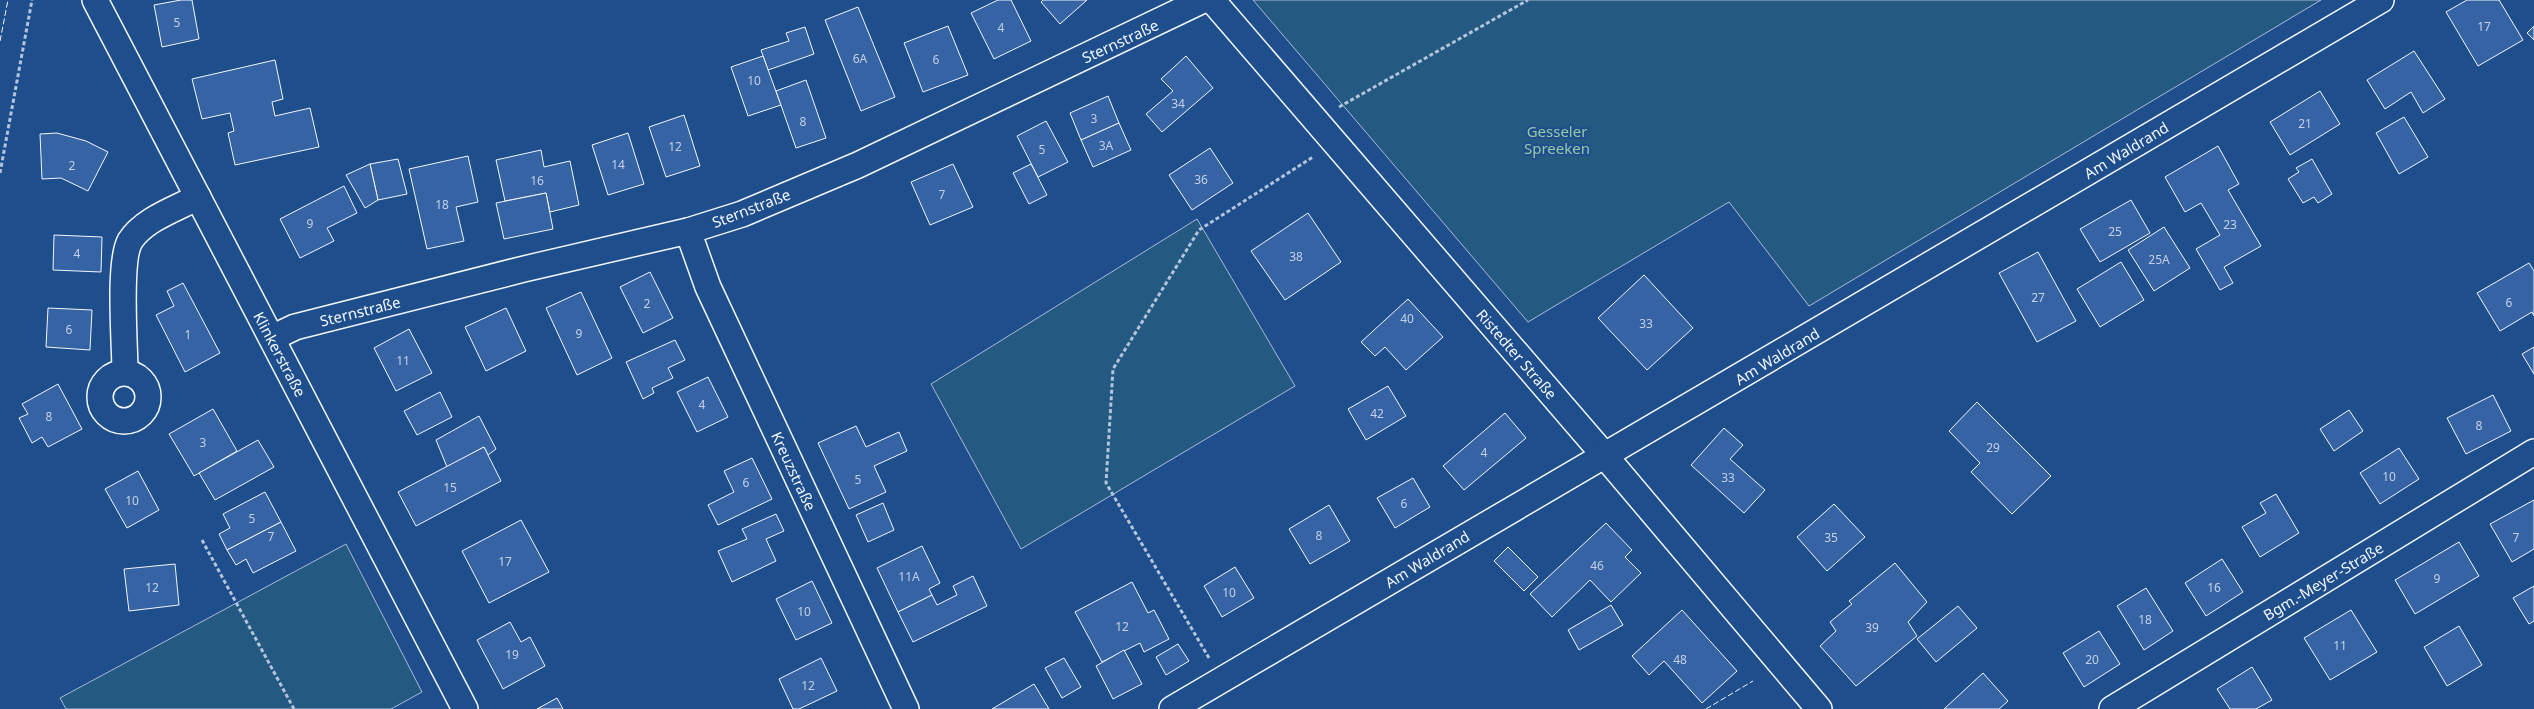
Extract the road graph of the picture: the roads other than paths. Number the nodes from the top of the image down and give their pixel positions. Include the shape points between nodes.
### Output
1 (95, 0) edge
2 (1203, 0) edge
3 (1212, 0) edge
4 (2380, 0) edge
5 (198, 197) junction
6 (688, 231) junction
7 (272, 338) junction
8 (125, 372) dead end
9 (2534, 452) edge
10 (1605, 456) junction
11 (465, 709) edge
12 (906, 709) edge
13 (1172, 709) edge
14 (1819, 709) edge
15 (2112, 709) edge

1 - 5 street, Klinkerstraße
2 - 6 street, Sternstraße via 858,166 742,214
3 - 10 street, Ristedter Straße
4 - 10 street, Am Waldrand
5 - 7 street, Klinkerstraße
5 - 8 street via 147,224 130,241 124,261
6 - 7 street, Sternstraße via 305,325
6 - 12 street, Kreuzstraße via 708,287
7 - 11 street, Klinkerstraße
9 - 15 street, Bgm.-Meyer-Straße
10 - 13 street, Am Waldrand
10 - 14 street, Ristedter Straße

